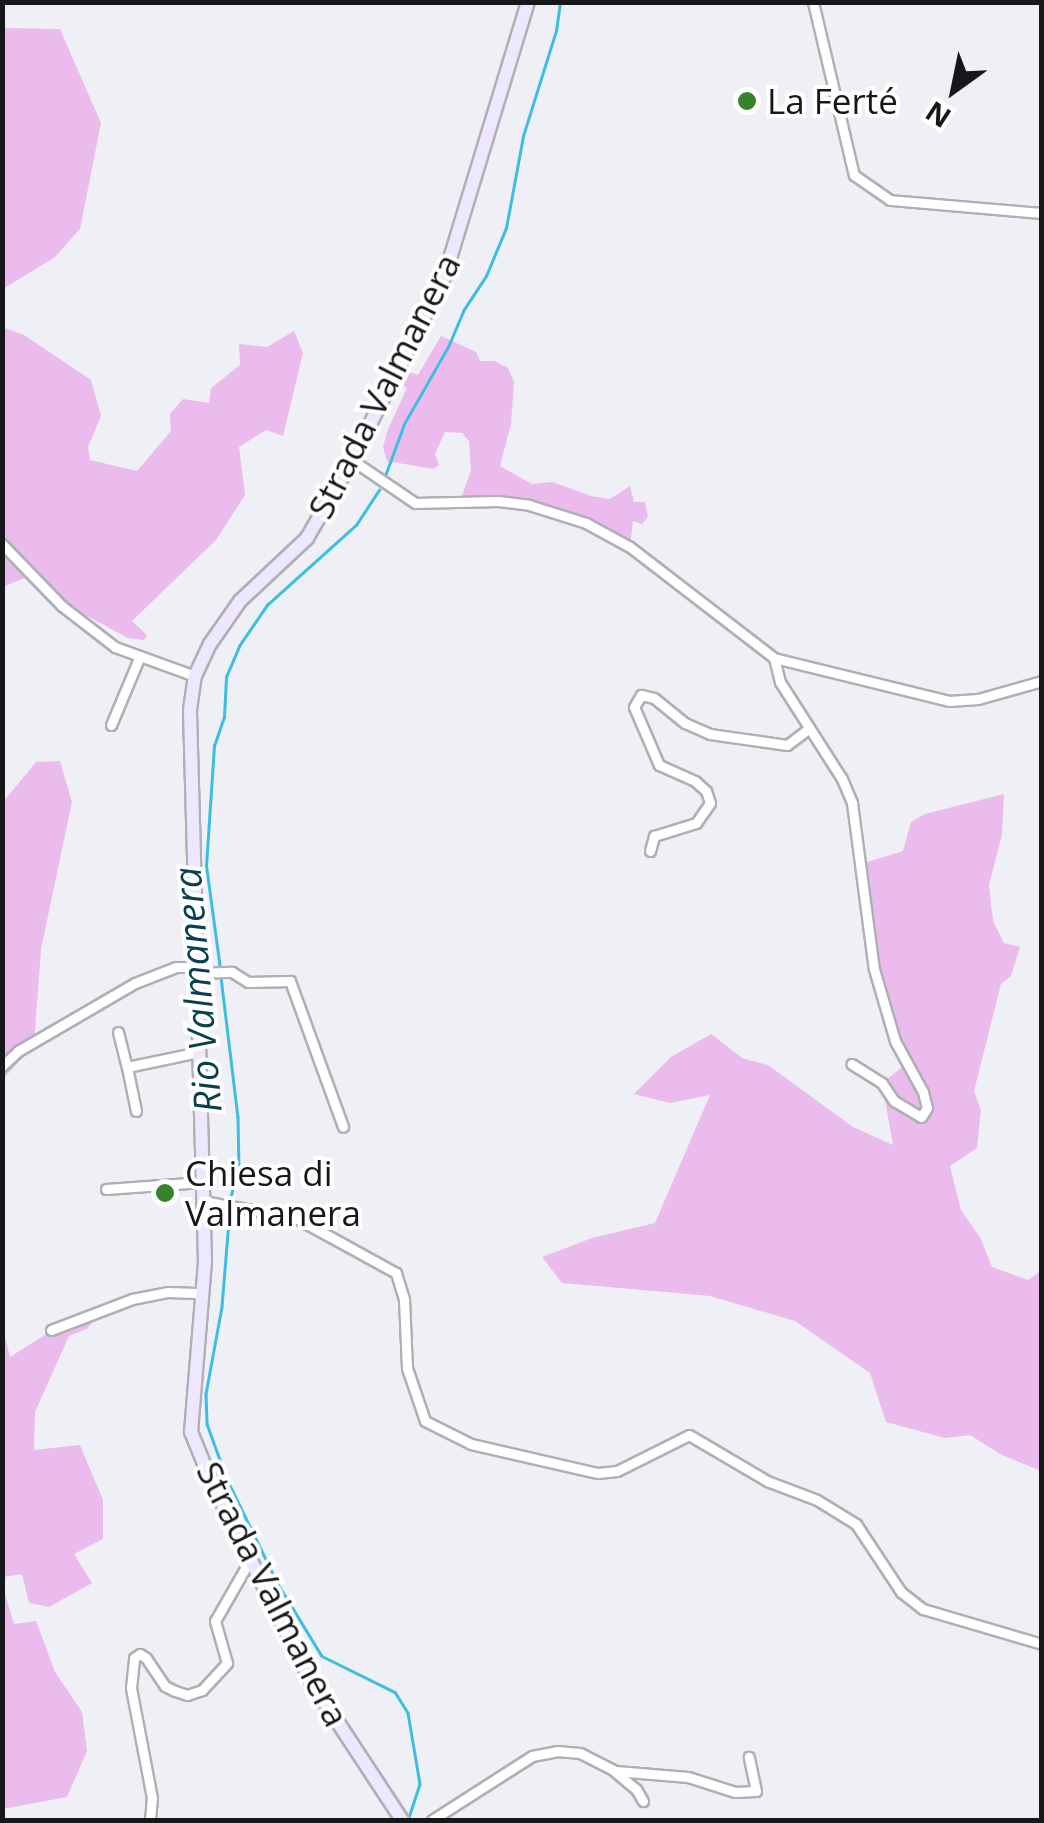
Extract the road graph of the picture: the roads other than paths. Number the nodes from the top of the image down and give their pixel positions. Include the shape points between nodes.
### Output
1 (528, 2) edge
2 (813, 2) edge
3 (1042, 213) edge
4 (352, 460) junction
5 (2, 544) edge
6 (139, 658) junction
7 (774, 658) junction
8 (195, 676) junction
9 (1042, 681) edge
10 (110, 725) dead end
11 (808, 728) junction
12 (650, 851) dead end
13 (197, 970) junction
14 (118, 1032) dead end
15 (200, 1052) junction
16 (851, 1064) dead end
17 (2, 1066) edge
18 (127, 1067) junction
19 (136, 1111) dead end
20 (343, 1127) dead end
21 (203, 1182) junction
22 (106, 1189) dead end
23 (203, 1201) junction
24 (204, 1293) junction
25 (51, 1330) dead end
26 (250, 1560) junction
27 (1042, 1644) edge
28 (749, 1757) dead end
29 (613, 1770) junction
30 (644, 1801) dead end
31 (400, 1819) edge
32 (150, 1820) edge
33 (432, 1820) edge

1 - 4 street, Strada Valmanera via 453,255
2 - 3 street via 854,175 890,200
4 - 7 street via 427,506 498,501 586,523 630,547
4 - 8 street, Strada Valmanera via 308,538 240,601
5 - 6 street via 62,606
6 - 8 street
6 - 10 street
7 - 9 street via 949,702
7 - 11 street via 780,682
8 - 13 street, Strada Valmanera via 189,754
11 - 12 street via 787,744 710,734 641,695 634,707 654,758 695,781 710,803 696,823 654,836
11 - 16 street via 852,802 874,969 894,1041 927,1108 921,1117 894,1102 882,1082
13 - 15 street, Strada Valmanera
13 - 17 street via 176,967 134,983
13 - 20 street via 248,982 290,980
14 - 18 street
15 - 18 street
15 - 21 street, Strada Valmanera
18 - 19 street
21 - 22 street
21 - 23 street, Strada Valmanera
23 - 24 street, Strada Valmanera
23 - 27 street via 296,1218 396,1273 407,1368 425,1420 471,1444 598,1473 689,1436 856,1524 901,1592 923,1609
24 - 25 street via 132,1299
24 - 26 street, Strada Valmanera via 192,1432
26 - 31 street, Strada Valmanera via 312,1683
26 - 32 street via 215,1620 227,1663 202,1690 175,1691 146,1658 134,1658 131,1688 152,1798
28 - 29 street via 756,1791
29 - 30 street
29 - 33 street via 580,1753 532,1756

